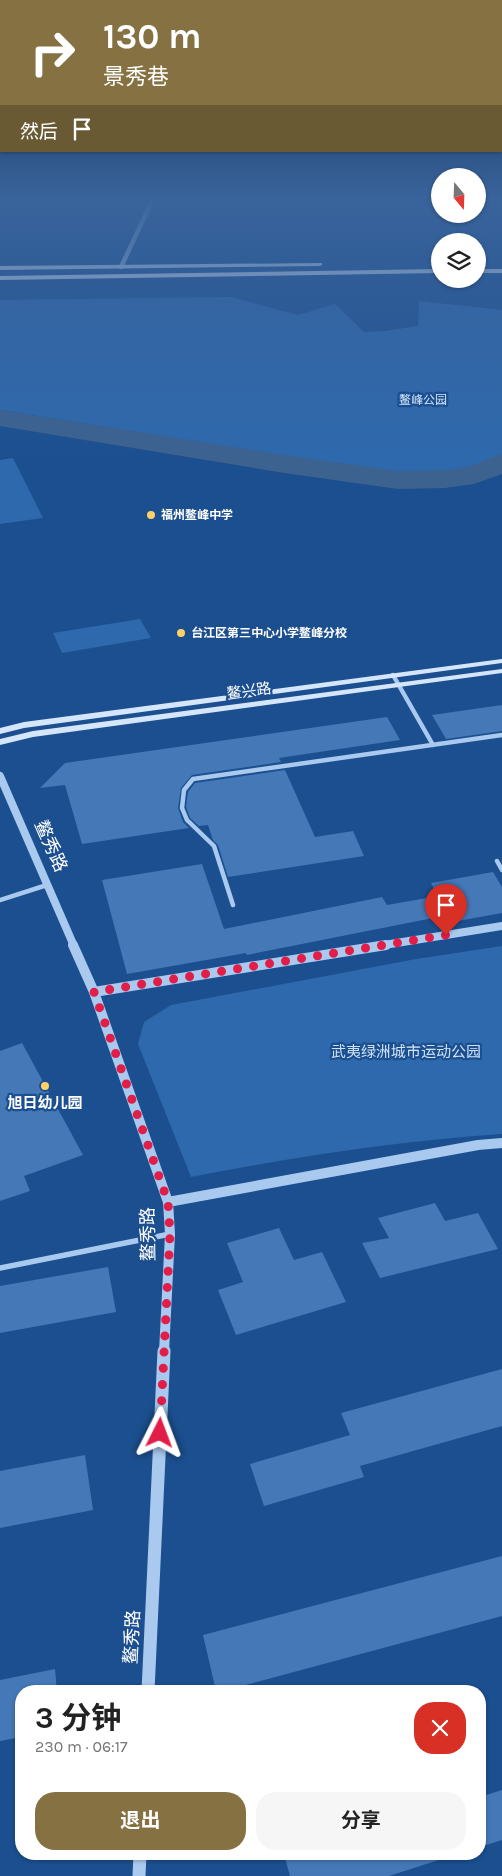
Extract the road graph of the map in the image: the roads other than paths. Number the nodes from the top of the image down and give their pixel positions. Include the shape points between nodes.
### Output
1 (502, 661) edge
2 (502, 671) edge
3 (393, 675) junction
4 (399, 684) junction
5 (0, 730) edge
6 (502, 735) edge
7 (0, 742) edge
8 (433, 745) junction
9 (0, 776) edge
10 (497, 862) dead end
11 (502, 870) edge
12 (47, 885) junction
13 (0, 900) edge
14 (233, 905) dead end
15 (502, 926) edge
16 (94, 992) junction
17 (502, 1143) edge
18 (168, 1202) junction
19 (170, 1234) junction
20 (0, 1268) edge
21 (148, 1685) edge
22 (140, 1860) edge
23 (139, 1876) edge

1 - 3 main road, 鳌兴路
2 - 4 main road, 鳌兴路
3 - 4 street
3 - 5 main road, 鳌兴路
4 - 7 main road, 鳌兴路 via 34,734
4 - 8 street
6 - 8 street
8 - 14 street via 193,778 181,793 182,809 189,823 214,846
9 - 12 street, 鳌秀路
10 - 11 street
12 - 13 street
12 - 16 street, 鳌秀路
15 - 16 street
16 - 18 street, 鳌秀路
17 - 18 street
18 - 19 street, 鳌秀路
19 - 20 street
19 - 21 street, 鳌秀路
22 - 23 street

